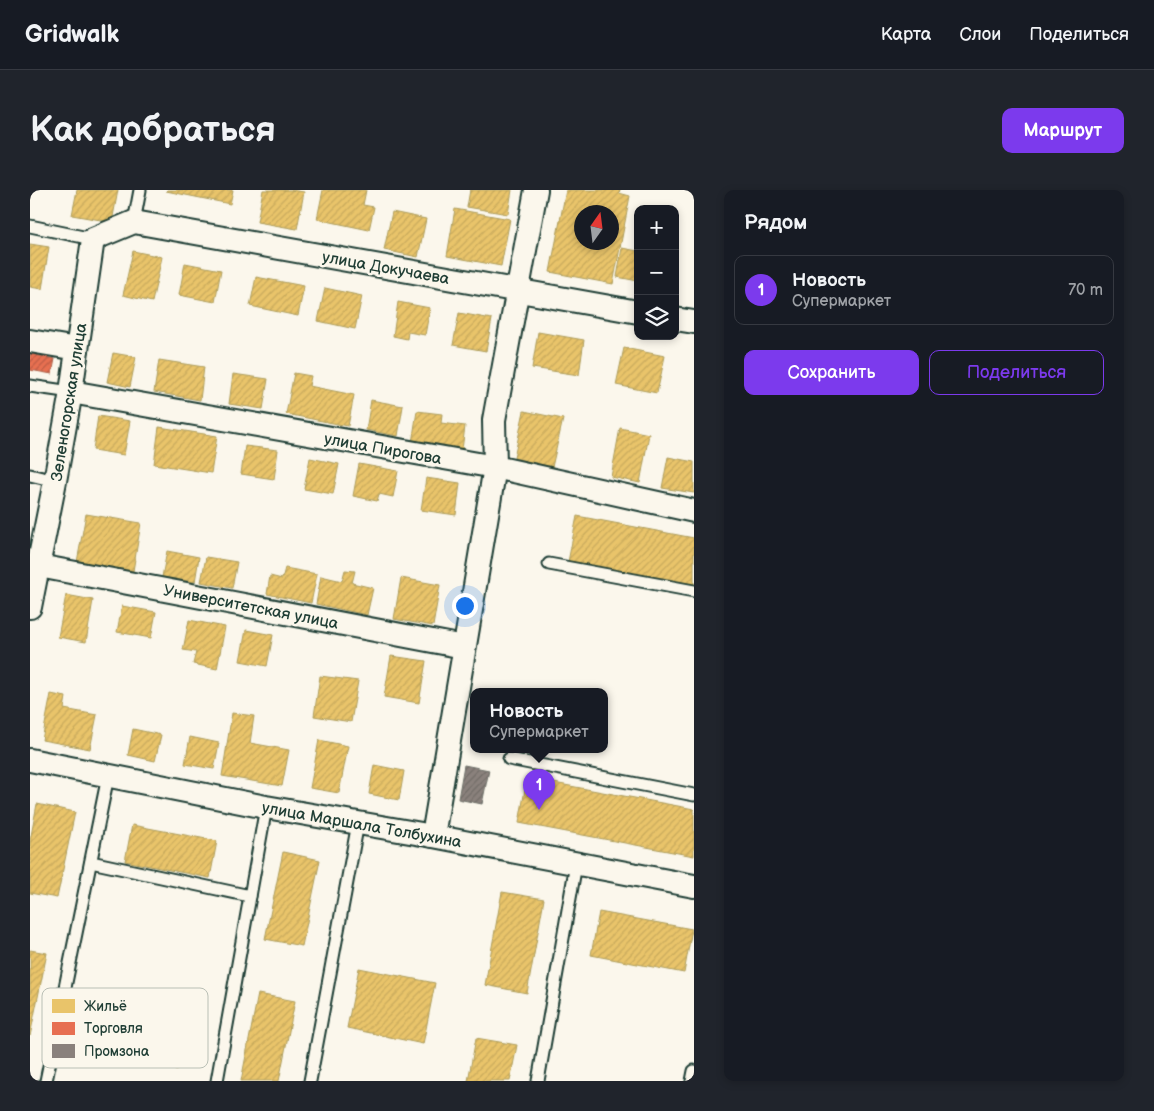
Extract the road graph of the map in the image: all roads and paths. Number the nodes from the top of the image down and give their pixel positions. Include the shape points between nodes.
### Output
1 (140, 190) edge
2 (536, 190) edge
3 (134, 222) junction
4 (30, 226) edge
5 (93, 239) junction
6 (517, 291) junction
7 (634, 311) edge
8 (679, 320) edge
9 (694, 322) edge
10 (30, 341) edge
11 (77, 349) junction
12 (30, 386) edge
13 (71, 392) junction
14 (495, 468) junction
15 (30, 476) edge
16 (56, 481) junction
17 (694, 511) edge
18 (549, 564) dead end
19 (39, 566) junction
20 (694, 591) edge
21 (30, 607) edge
22 (464, 647) junction
23 (509, 759) dead end
24 (30, 760) edge
25 (108, 776) junction
26 (694, 795) edge
27 (266, 807) junction
28 (358, 823) junction
29 (433, 836) junction
30 (91, 862) junction
31 (576, 864) junction
32 (694, 886) edge
33 (250, 896) junction
34 (65, 988) edge
35 (49, 1068) edge
36 (694, 1071) edge
37 (46, 1081) edge
38 (217, 1081) edge
39 (310, 1081) edge
40 (538, 1081) edge
41 (692, 1081) edge

1 - 3 lane
2 - 6 street
3 - 5 street
3 - 6 street, улица Докучаева
4 - 5 lane
5 - 11 street, Зеленогорская улица
6 - 7 street, улица Докучаева
6 - 14 street via 494,420
8 - 9 street
10 - 11 street
11 - 13 street, Зеленогорская улица
12 - 13 lane
13 - 14 street, улица Пирогова
13 - 16 street, Зеленогорская улица
14 - 17 street, улица Пирогова
14 - 22 street
15 - 16 lane
16 - 19 street, Зеленогорская улица
18 - 20 lane
19 - 21 street, Зеленогорская улица
19 - 22 street, Университетская улица
22 - 29 street
23 - 26 lane
24 - 25 street, улица Маршала Толбухина
25 - 27 street, улица Маршала Толбухина
25 - 30 lane
27 - 28 street, улица Маршала Толбухина
27 - 33 lane
28 - 29 street, улица Маршала Толбухина
28 - 39 lane
29 - 31 street, улица Маршала Толбухина
30 - 33 lane
30 - 34 lane
31 - 32 street, улица Маршала Толбухина
31 - 40 lane
33 - 38 lane
35 - 37 lane
36 - 41 lane

